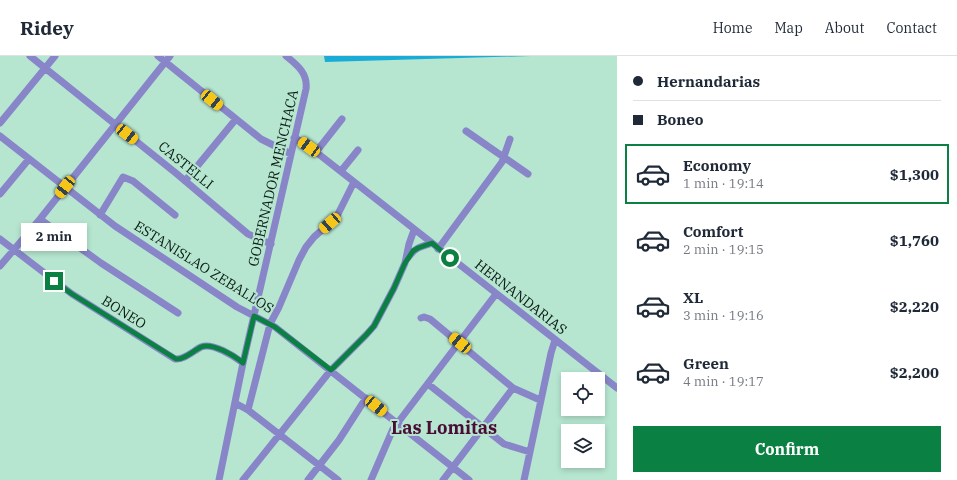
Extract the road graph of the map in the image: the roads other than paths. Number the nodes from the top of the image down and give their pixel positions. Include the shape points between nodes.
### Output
1 (30, 56) edge
2 (54, 56) edge
3 (158, 56) edge
4 (170, 56) edge
5 (286, 56) edge
6 (166, 62) junction
7 (45, 68) junction
8 (236, 119) junction
9 (342, 119) dead end
10 (0, 123) edge
11 (115, 124) junction
12 (466, 131) dead end
13 (0, 136) edge
14 (294, 138) junction
15 (510, 139) dead end
16 (358, 150) dead end
17 (316, 152) junction
18 (291, 154) junction
19 (504, 157) junction
20 (29, 159) junction
21 (341, 171) junction
22 (528, 174) dead end
23 (185, 181) junction
24 (354, 182) junction
25 (65, 187) junction
26 (0, 194) edge
27 (100, 215) junction
28 (175, 215) dead end
29 (40, 219) junction
30 (414, 230) junction
31 (0, 239) edge
32 (432, 243) junction
33 (271, 244) junction
34 (438, 249) junction
35 (14, 250) junction
36 (405, 263) junction
37 (0, 266) edge
38 (496, 294) junction
39 (178, 313) dead end
40 (254, 316) junction
41 (421, 318) dead end
42 (270, 324) junction
43 (555, 340) junction
44 (460, 343) junction
45 (243, 363) junction
46 (331, 370) junction
47 (428, 384) junction
48 (513, 388) junction
49 (617, 388) edge
50 (366, 398) junction
51 (540, 400) junction
52 (235, 403) junction
53 (248, 410) junction
54 (397, 423) junction
55 (483, 428) junction
56 (280, 434) junction
57 (530, 452) junction
58 (320, 466) junction
59 (453, 468) junction
60 (219, 480) edge
61 (243, 480) edge
62 (308, 480) edge
63 (338, 480) edge
64 (372, 480) edge
65 (443, 480) edge
66 (469, 480) edge
67 (524, 480) edge

1 - 7 street, CASTELLI
2 - 7 street
3 - 6 street
4 - 6 street
5 - 14 street, GOBERNADOR MENCHACA via 305,74 307,85
6 - 8 street
6 - 11 street
7 - 10 street
7 - 11 street, CASTELLI
8 - 18 street via 269,144
8 - 23 street
9 - 17 street
11 - 23 street, CASTELLI
11 - 25 street
12 - 19 street
13 - 20 street, ESTANISLAO ZEBALLOS
14 - 17 street, HERNANDARIAS
14 - 18 street, GOBERNADOR MENCHACA
15 - 19 street
16 - 21 street
17 - 21 street, HERNANDARIAS
18 - 33 street, GOBERNADOR MENCHACA
19 - 22 street
19 - 34 street
20 - 25 street, ESTANISLAO ZEBALLOS
20 - 26 street
21 - 24 street, HERNANDARIAS
23 - 33 street, CASTELLI via 248,234
24 - 30 street, HERNANDARIAS
24 - 42 street via 338,214 306,247
25 - 27 street, ESTANISLAO ZEBALLOS
25 - 29 street
27 - 28 street via 123,177 133,181
27 - 40 street, ESTANISLAO ZEBALLOS
29 - 35 street
29 - 39 street via 101,263
30 - 32 street, HERNANDARIAS
30 - 36 street
31 - 35 street, BONEO
32 - 34 street, HERNANDARIAS
32 - 36 street via 413,251
33 - 40 street, GOBERNADOR MENCHACA
34 - 38 street, HERNANDARIAS
35 - 37 street
35 - 45 street, BONEO via 72,294 176,359 206,346 225,351
36 - 46 street via 374,326
38 - 43 street, HERNANDARIAS
38 - 44 street
40 - 42 street, ESTANISLAO ZEBALLOS
40 - 45 street, GOBERNADOR MENCHACA
41 - 44 street via 430,319
42 - 46 street, ESTANISLAO ZEBALLOS
42 - 53 street
43 - 49 street, HERNANDARIAS
43 - 51 street
44 - 47 street
44 - 48 street
45 - 52 street, GOBERNADOR MENCHACA
46 - 50 street, ESTANISLAO ZEBALLOS
46 - 56 street
47 - 54 street
47 - 55 street
48 - 51 street
48 - 55 street
50 - 54 street, ESTANISLAO ZEBALLOS
50 - 58 street
51 - 57 street
52 - 53 street
52 - 60 street, GOBERNADOR MENCHACA
53 - 56 street
54 - 59 street, ESTANISLAO ZEBALLOS
54 - 64 street
55 - 57 street via 504,444
55 - 59 street
56 - 58 street
56 - 61 street
57 - 67 street
58 - 62 street
58 - 63 street
59 - 65 street
59 - 66 street, ESTANISLAO ZEBALLOS

